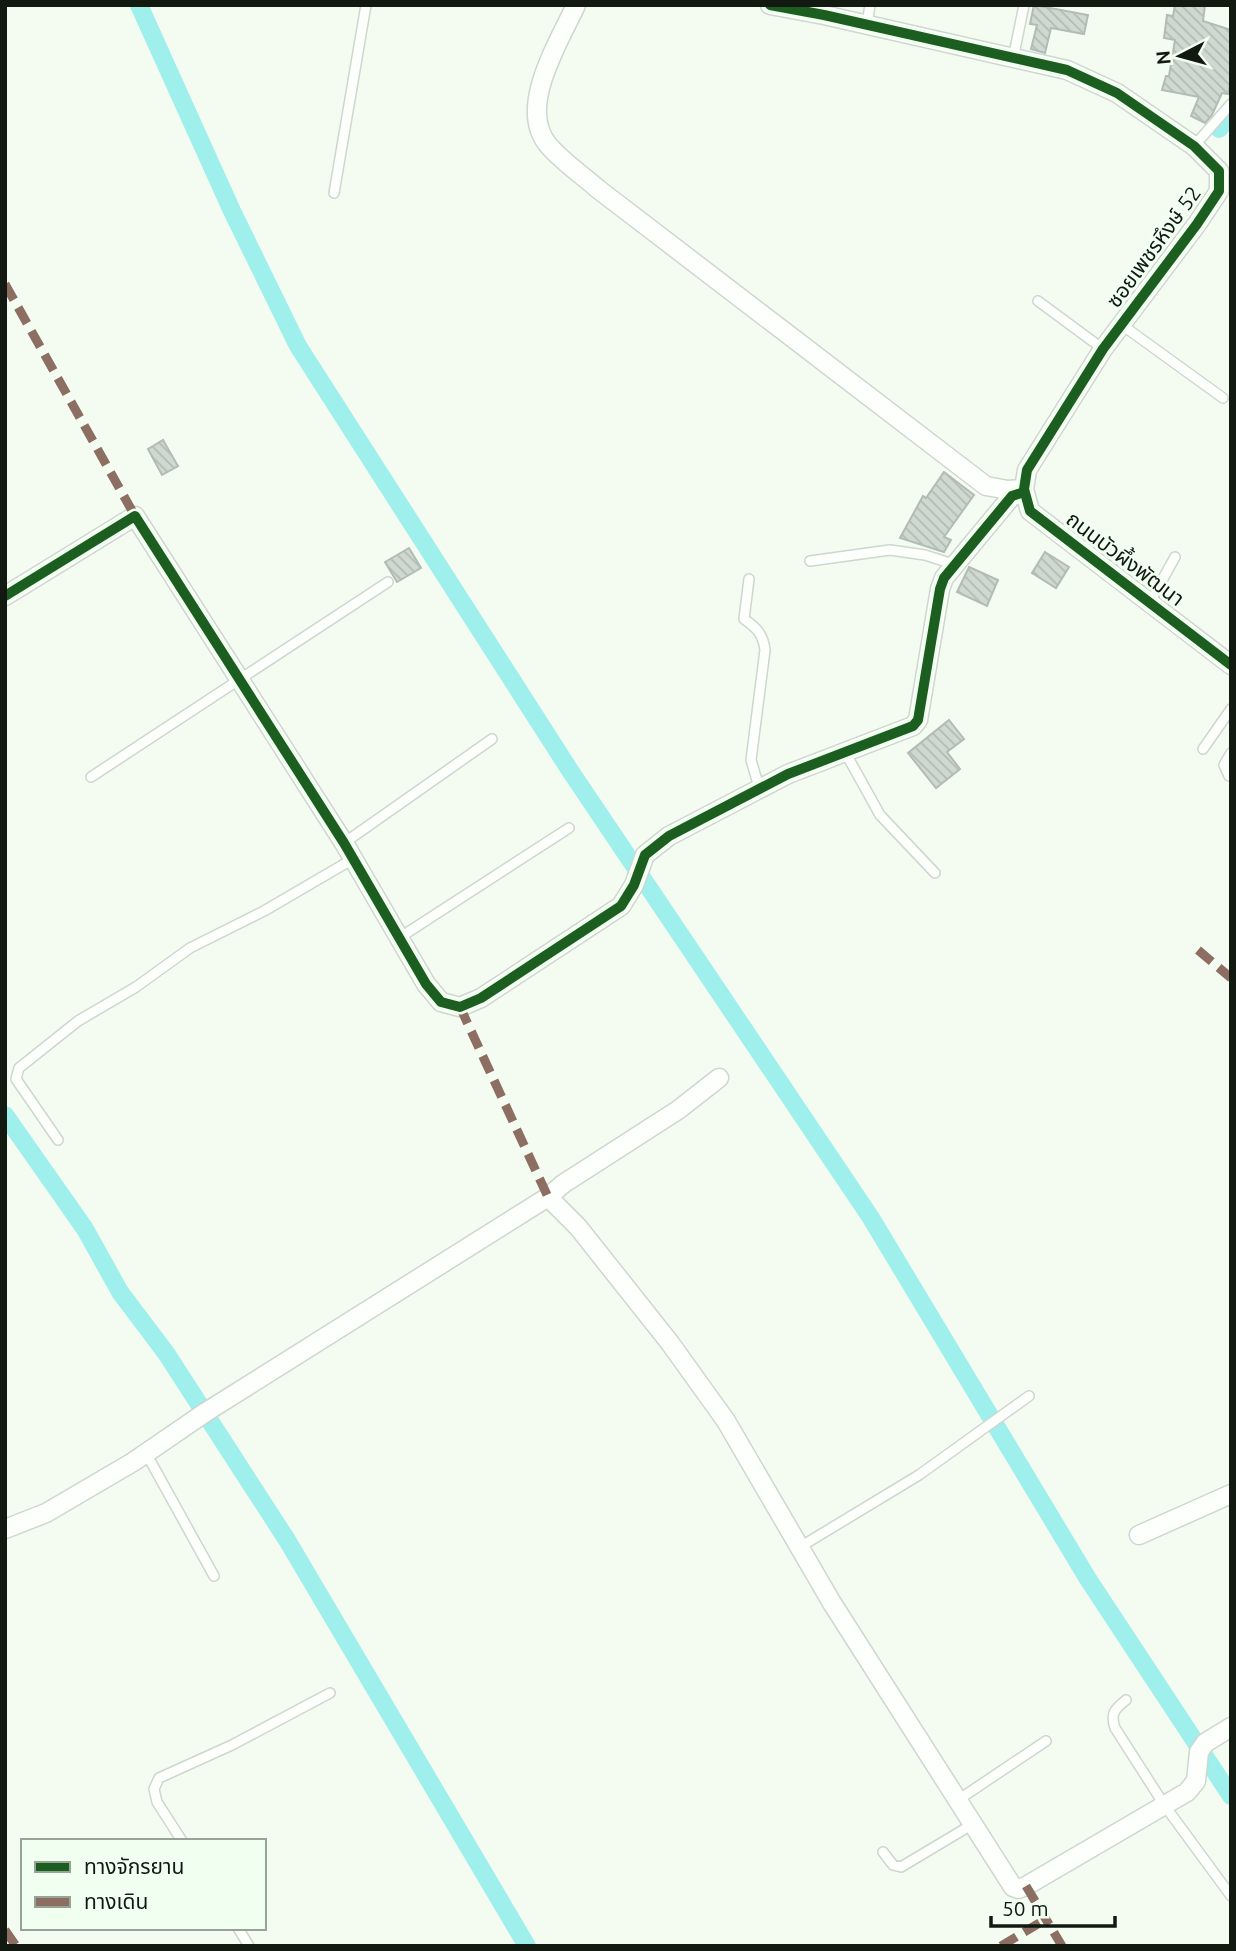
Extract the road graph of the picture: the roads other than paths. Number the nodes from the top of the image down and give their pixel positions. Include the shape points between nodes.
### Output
1 (366, 5) edge
2 (576, 5) edge
3 (770, 5) edge
4 (870, 5) edge
5 (1024, 5) edge
6 (867, 24) junction
7 (1013, 59) junction
8 (1231, 104) edge
9 (1194, 146) junction
10 (1225, 168) edge
11 (334, 193) dead end
12 (1038, 301) dead end
13 (1122, 325) junction
14 (1103, 349) junction
15 (1223, 398) dead end
16 (1024, 490) junction
17 (1175, 557) dead end
18 (810, 561) dead end
19 (956, 565) junction
20 (749, 579) dead end
21 (388, 582) dead end
22 (5, 596) edge
23 (1150, 602) junction
24 (1231, 665) edge
25 (240, 677) junction
26 (1231, 709) edge
27 (492, 739) dead end
28 (1203, 749) dead end
29 (845, 752) junction
30 (1231, 753) edge
31 (1229, 776) edge
32 (91, 777) dead end
33 (760, 787) junction
34 (569, 828) dead end
35 (344, 843) junction
36 (353, 859) junction
37 (934, 873) dead end
38 (399, 938) junction
39 (719, 1077) dead end
40 (58, 1140) dead end
41 (548, 1197) junction
42 (1029, 1396) dead end
43 (146, 1453) junction
44 (1231, 1494) edge
45 (5, 1529) edge
46 (1139, 1535) dead end
47 (800, 1547) junction
48 (214, 1576) dead end
49 (330, 1693) dead end
50 (1126, 1700) dead end
51 (1231, 1727) edge
52 (1046, 1741) dead end
53 (958, 1800) junction
54 (1165, 1806) junction
55 (973, 1824) junction
56 (181, 1839) edge
57 (883, 1852) dead end
58 (1231, 1896) edge
59 (239, 1930) edge
60 (248, 1946) edge

1 - 11 lane
2 - 16 street via 543,76 536,109 538,130 548,146 986,486
3 - 6 street, ซอยเพชรหึงษ์ 52
4 - 6 lane
5 - 7 lane
6 - 7 street, ซอยเพชรหึงษ์ 52
7 - 9 street, ซอยเพชรหึงษ์ 52 via 1068,70 1117,93
8 - 9 lane
9 - 10 street, ซอยเพชรหึงษ์ 52
10 - 13 street, ซอยเพชรหึงษ์ 52 via 1212,202
12 - 14 lane
13 - 14 street, ซอยเพชรหึงษ์ 52
13 - 15 lane
14 - 16 street, ซอยเพชรหึงษ์ 52 via 1027,470
16 - 19 street via 1012,496
16 - 23 street, ถนนบัวผึ้งพัฒนา via 1030,511
17 - 23 lane
18 - 19 lane via 890,550
19 - 29 street via 940,589 918,720 897,734
20 - 33 lane via 744,619 758,629 765,650 751,760
21 - 25 lane
22 - 25 street via 135,516
23 - 24 street, ถนนบัวผึ้งพัฒนา
25 - 32 lane
25 - 35 street
26 - 28 lane
27 - 35 lane
29 - 33 street
29 - 37 lane via 880,815
30 - 31 lane via 1224,765
33 - 38 street via 669,836 645,855 621,906 481,998 460,1007 441,1002
34 - 38 lane
35 - 36 street
36 - 38 street
36 - 40 lane via 190,948 78,1021 19,1068 16,1079
39 - 41 street
41 - 43 street
41 - 47 street via 578,1227 670,1343 726,1421
42 - 47 lane via 919,1475
43 - 45 street via 46,1513
43 - 48 lane
44 - 46 street
47 - 53 street
49 - 56 lane via 159,1778 154,1789 157,1802
50 - 54 lane via 1113,1711 1115,1728
51 - 54 street via 1205,1742 1199,1752 1196,1780
52 - 53 lane
53 - 55 street
54 - 55 street via 1018,1889
54 - 58 lane
55 - 57 lane via 901,1867
59 - 60 lane

